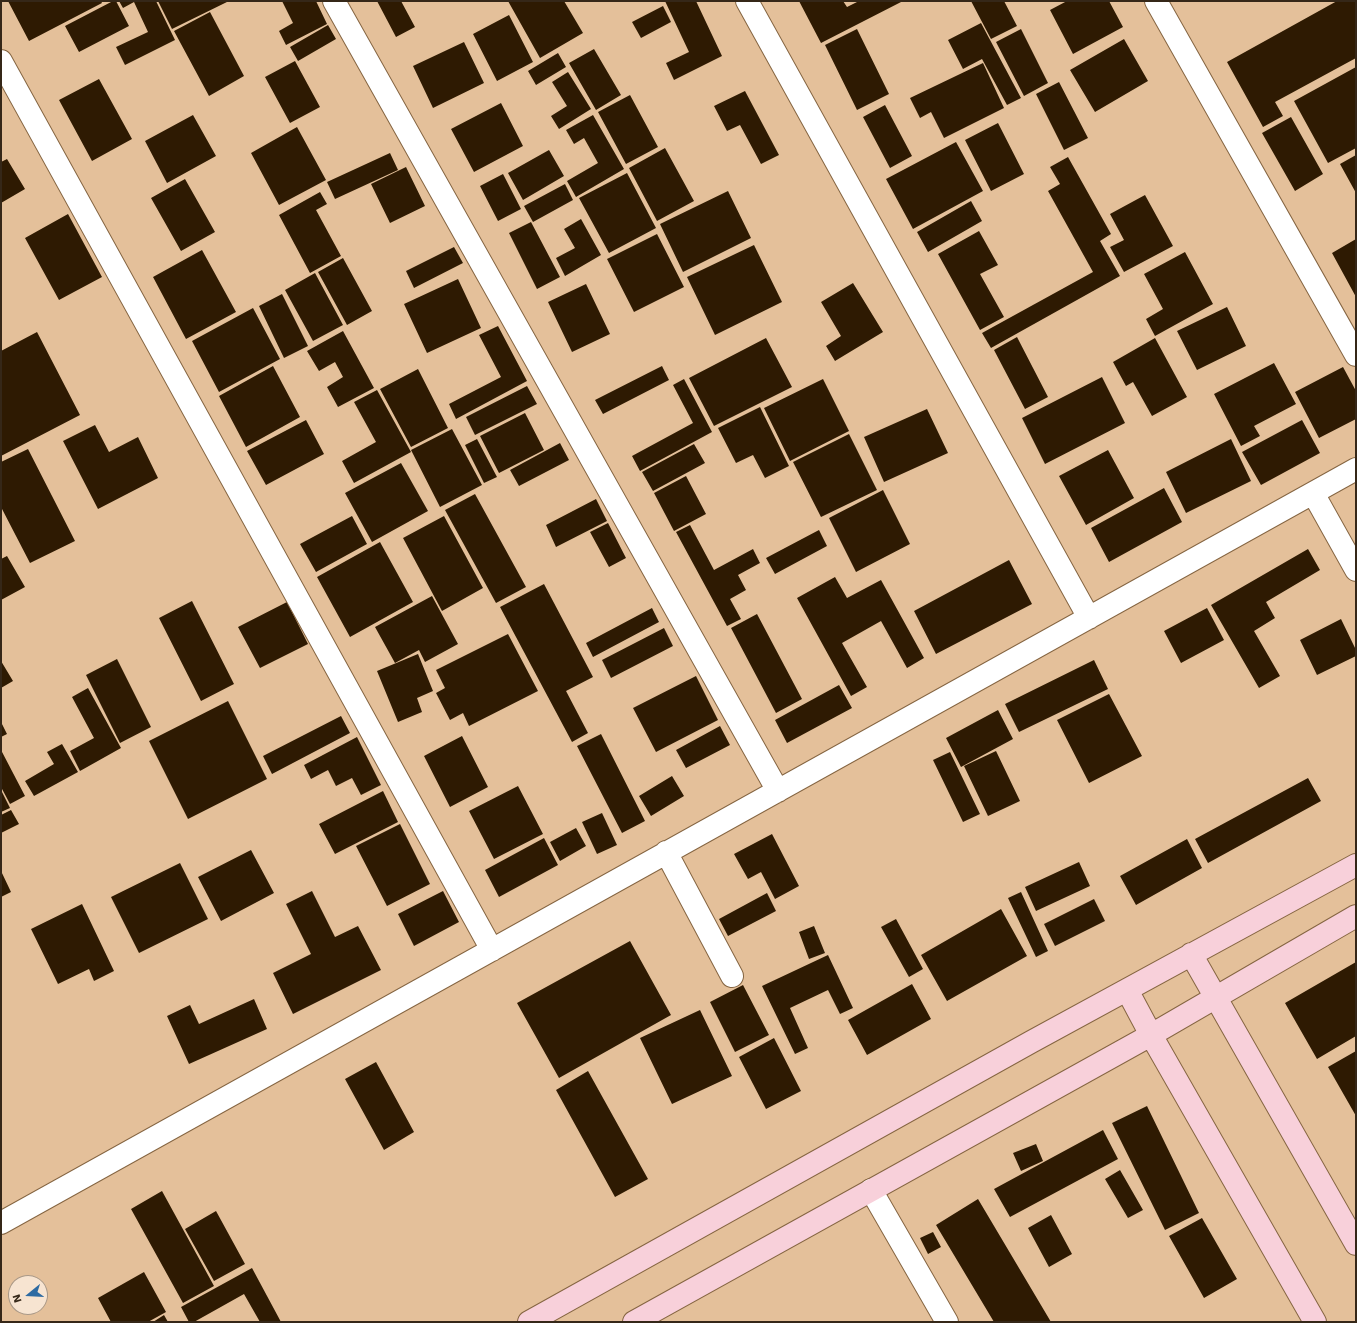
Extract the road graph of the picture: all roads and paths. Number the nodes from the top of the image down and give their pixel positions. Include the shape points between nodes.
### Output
1 (334, 1) edge
2 (747, 1) edge
3 (1156, 1) edge
4 (1, 61) edge
5 (1356, 355) edge
6 (1356, 469) edge
7 (1313, 493) junction
8 (1356, 570) edge
9 (1089, 618) junction
10 (778, 791) junction
11 (666, 852) junction
12 (1356, 865) edge
13 (1356, 916) edge
14 (492, 950) junction
15 (1191, 954) junction
16 (732, 976) dead end
17 (1127, 990) junction
18 (1215, 997) junction
19 (1151, 1034) junction
20 (871, 1190) junction
21 (1, 1223) edge
22 (1356, 1244) edge
23 (529, 1322) edge
24 (634, 1322) edge
25 (947, 1322) edge
26 (1315, 1322) edge

1 - 10 street
2 - 9 street
3 - 5 street
4 - 14 street
6 - 7 street
7 - 8 street
7 - 9 street
9 - 10 street
10 - 11 street
11 - 14 street
11 - 16 street
12 - 15 street
13 - 18 street
14 - 21 street
15 - 17 street
15 - 18 street
17 - 19 street
17 - 23 street
18 - 19 street
18 - 22 street
19 - 20 street
19 - 26 street
20 - 24 street
20 - 25 street

